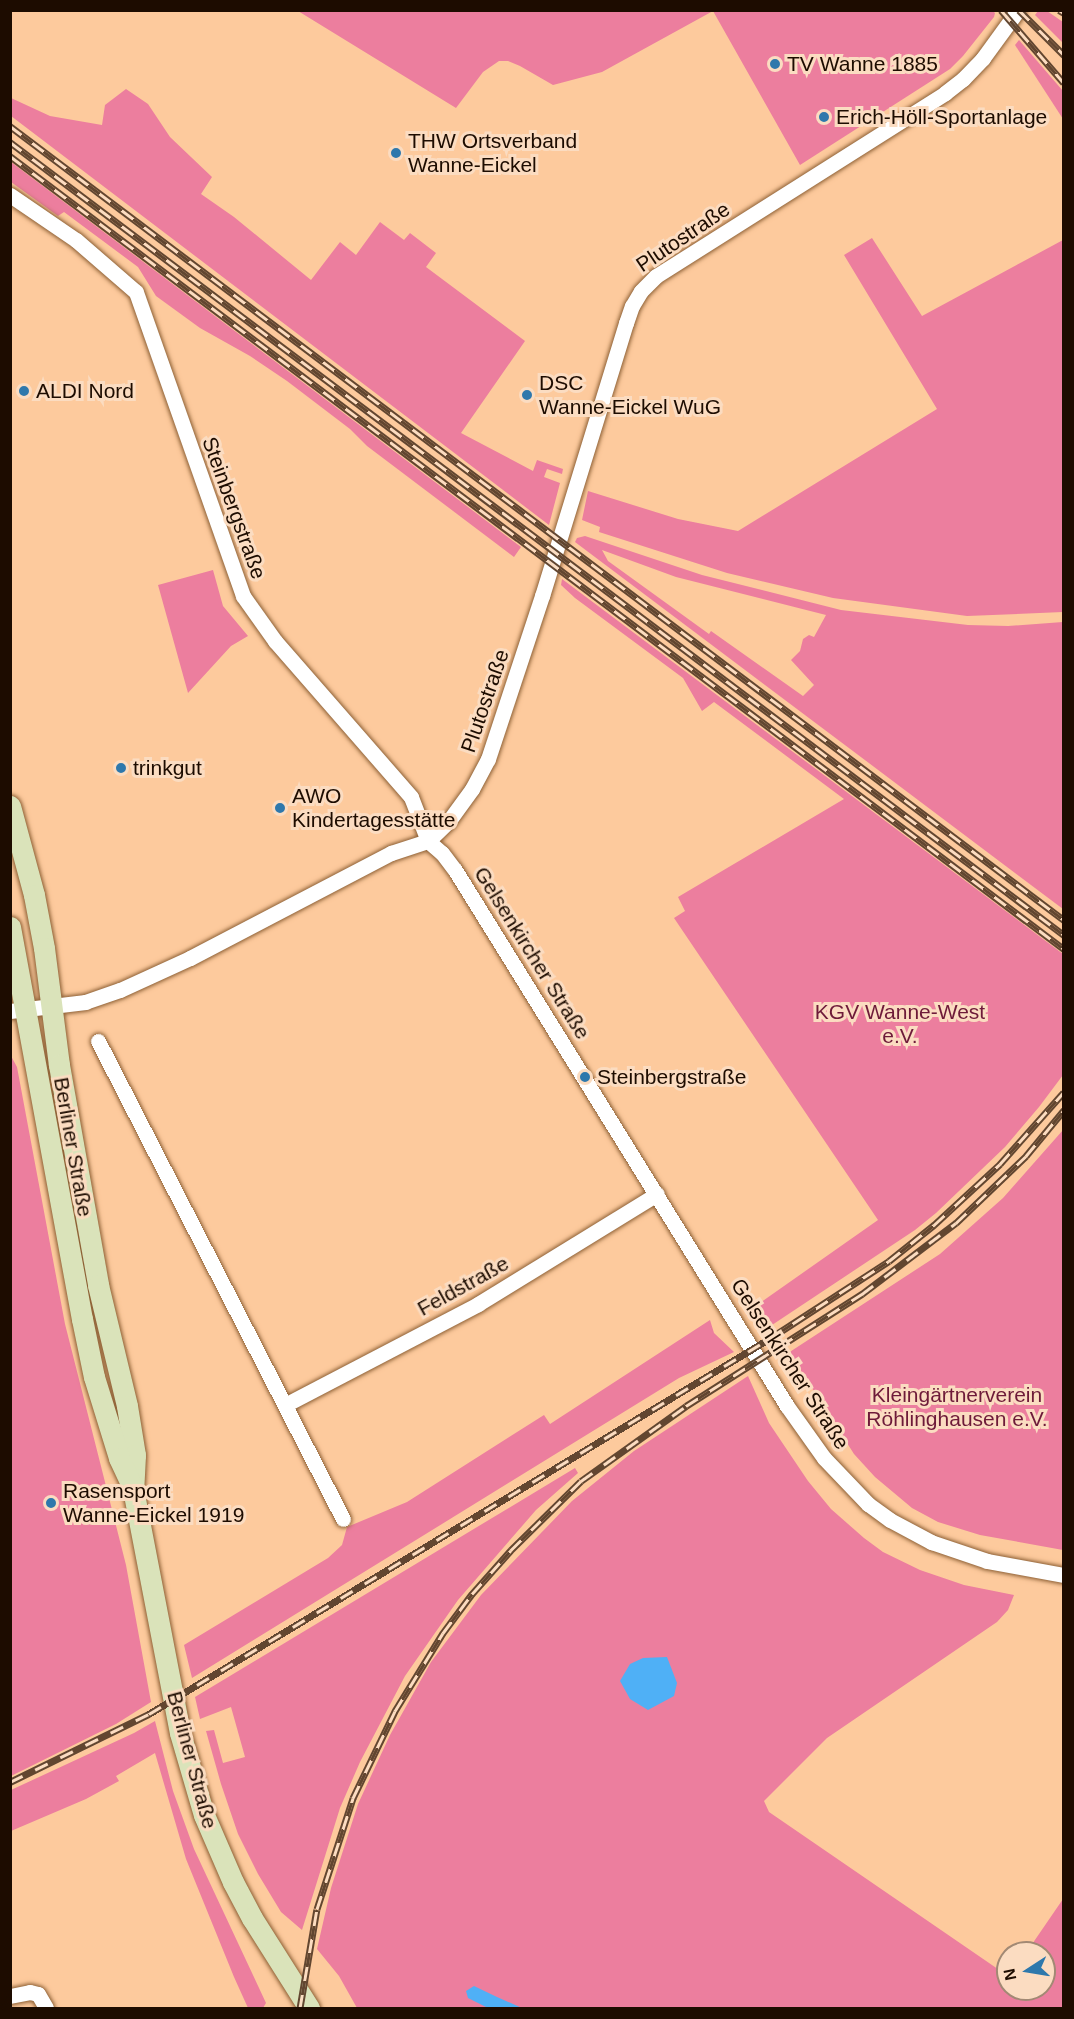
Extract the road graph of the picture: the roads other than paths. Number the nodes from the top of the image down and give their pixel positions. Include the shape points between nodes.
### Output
1 (1018, 10) edge
2 (10, 195) edge
3 (10, 806) edge
4 (428, 841) junction
5 (10, 927) edge
6 (51, 1007) junction
7 (19, 1010) edge
8 (98, 1041) dead end
9 (657, 1194) junction
10 (285, 1405) junction
11 (133, 1489) junction
12 (342, 1519) dead end
13 (1064, 1575) edge
14 (10, 1996) edge
15 (46, 2008) edge
16 (309, 2008) edge

1 - 4 street, Plutostraße via 983,58 945,93 656,276 642,291 626,323 488,759 448,822
2 - 4 street, Steinbergstraße via 76,240 136,292 243,596 290,659 411,797
3 - 6 main road, Berliner Straße via 34,895
4 - 6 street via 391,853 200,953 120,990 85,1002
4 - 9 street, Gelsenkircher Straße via 455,870
5 - 7 main road, Berliner Straße
6 - 7 street
6 - 11 main road, Berliner Straße via 98,1285 127,1406 135,1455
7 - 11 main road, Berliner Straße via 34,1060 94,1377 119,1458
8 - 10 street
9 - 10 street, Feldstraße via 478,1304
9 - 13 street, Gelsenkircher Straße via 794,1415 824,1458 855,1491 890,1520 947,1549 987,1561
10 - 12 street
11 - 16 main road, Berliner Straße via 180,1733 204,1815 252,1918
14 - 15 street via 38,1994

